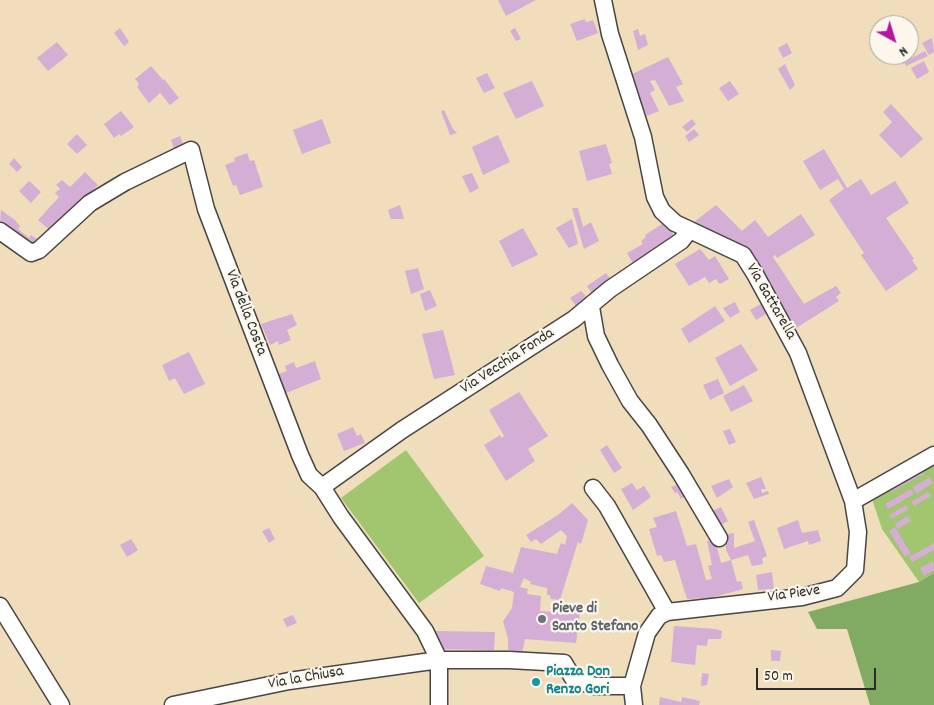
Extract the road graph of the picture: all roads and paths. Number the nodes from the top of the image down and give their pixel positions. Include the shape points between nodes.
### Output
1 (603, 0) edge
2 (0, 231) edge
3 (689, 231) junction
4 (591, 307) junction
5 (934, 455) edge
6 (322, 486) junction
7 (593, 488) dead end
8 (853, 501) junction
9 (719, 538) dead end
10 (0, 606) edge
11 (667, 612) junction
12 (439, 660) junction
13 (632, 686) junction
14 (61, 705) edge
15 (173, 705) edge
16 (439, 705) edge
17 (634, 705) edge

1 - 3 street, Via Gattarella via 610,34 643,137 655,197 662,211
2 - 6 street, Via della Costa via 31,253 39,250 90,203 190,150 206,209 244,314 309,475
3 - 4 street, Via Vecchia Fonda via 681,241 610,289
3 - 8 street, Via Gattarella via 743,255 755,274 798,353
4 - 6 street, Via Vecchia Fonda
4 - 9 street via 596,336 610,365
5 - 8 street
6 - 12 street, Via della Costa via 425,631
7 - 11 street via 607,506
8 - 11 street, Via Pieve via 858,532 855,570 837,588 802,597
10 - 14 street
11 - 13 street via 658,616 647,633
12 - 13 street, Via la Chiusa via 564,663 574,680 595,686
12 - 15 street, Via la Chiusa via 289,681
12 - 16 street
13 - 17 street

